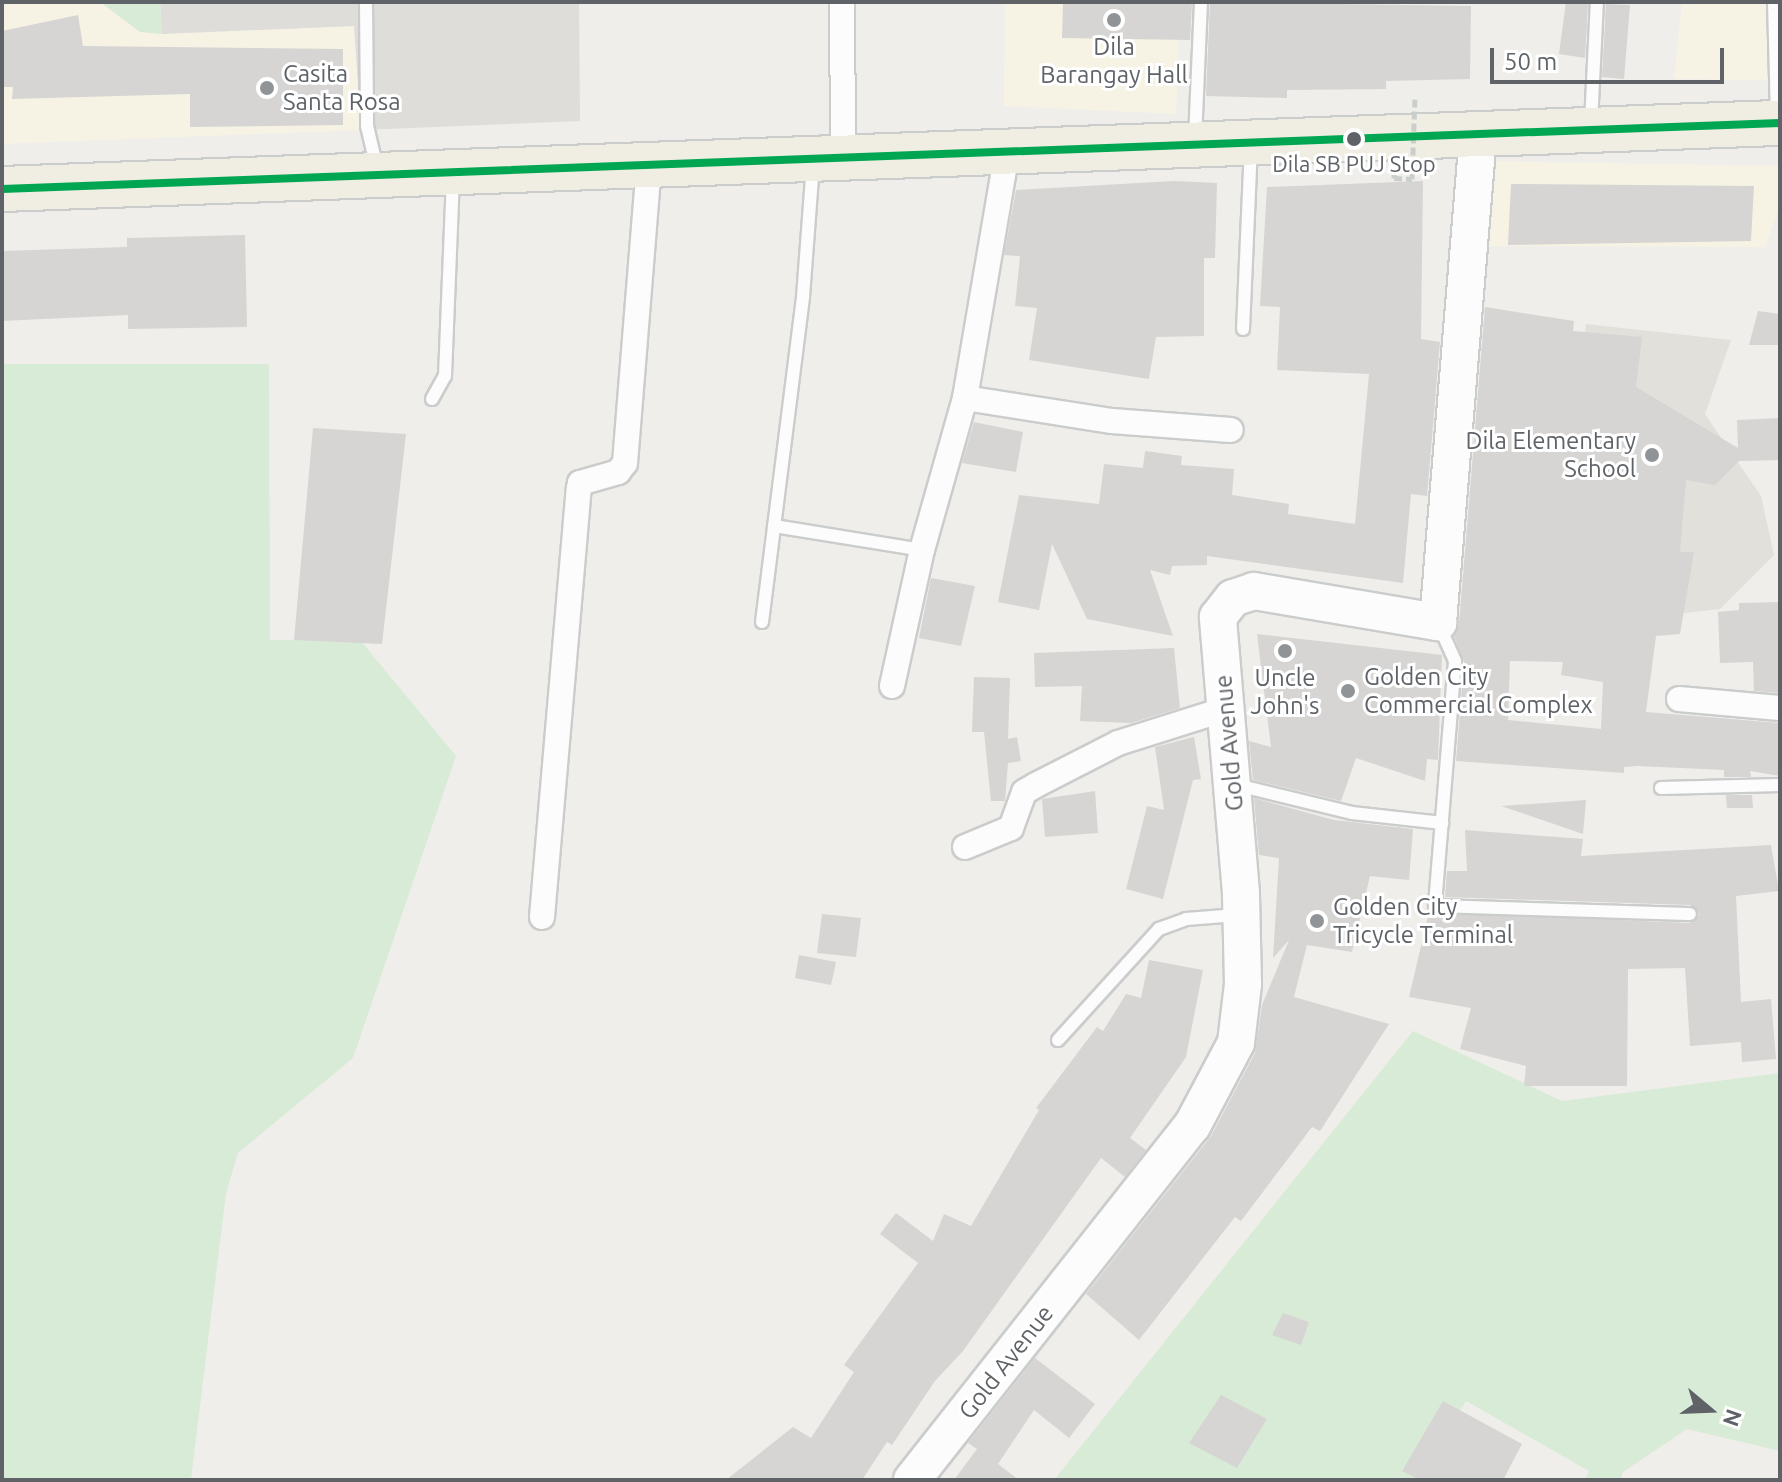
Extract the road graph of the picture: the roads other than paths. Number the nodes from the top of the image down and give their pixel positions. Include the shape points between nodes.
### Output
1 (366, 2) edge
2 (842, 2) edge
3 (1201, 2) edge
4 (1597, 2) edge
5 (1774, 2) edge
6 (1779, 123) edge
7 (1591, 132) junction
8 (1478, 137) junction
9 (1251, 143) junction
10 (1195, 144) junction
11 (1007, 151) junction
12 (828, 160) junction
13 (649, 166) junction
14 (453, 172) junction
15 (379, 175) junction
16 (2, 189) edge
17 (1243, 329) dead end
18 (965, 398) junction
19 (432, 399) dead end
20 (1231, 430) dead end
21 (774, 526) junction
22 (922, 550) junction
23 (762, 622) dead end
24 (1438, 622) junction
25 (892, 686) dead end
26 (1679, 699) dead end
27 (1780, 708) edge
28 (1226, 709) junction
29 (1232, 783) junction
30 (1780, 785) edge
31 (1661, 788) dead end
32 (1442, 823) junction
33 (965, 847) dead end
34 (1690, 914) dead end
35 (1241, 915) junction
36 (542, 917) dead end
37 (1058, 1040) dead end
38 (912, 1480) edge

1 - 15 lane via 367,126
2 - 12 street
3 - 10 lane
4 - 7 lane
5 - 6 lane
6 - 7 highway
7 - 8 highway
8 - 9 highway
8 - 24 street
9 - 10 highway
9 - 17 lane
10 - 11 highway
11 - 12 highway
11 - 18 street
12 - 13 highway
12 - 21 lane via 803,297
13 - 14 highway
13 - 36 street via 625,463 618,472 580,483 579,489
14 - 15 highway
14 - 19 lane via 445,376
15 - 16 highway
18 - 20 street via 1112,421
18 - 22 street
21 - 22 lane
21 - 23 lane
22 - 25 street
24 - 28 street, Gold Avenue via 1254,591 1233,598 1218,617
24 - 32 lane via 1455,661
26 - 27 street
28 - 29 street, Gold Avenue
28 - 33 street via 1118,743 1036,785 1024,792 1011,828
29 - 32 lane via 1352,813
29 - 35 street, Gold Avenue
30 - 31 lane
32 - 34 lane via 1435,906
35 - 37 lane via 1186,919 1159,929
35 - 38 street, Gold Avenue via 1243,984 1236,1043 1216,1089

